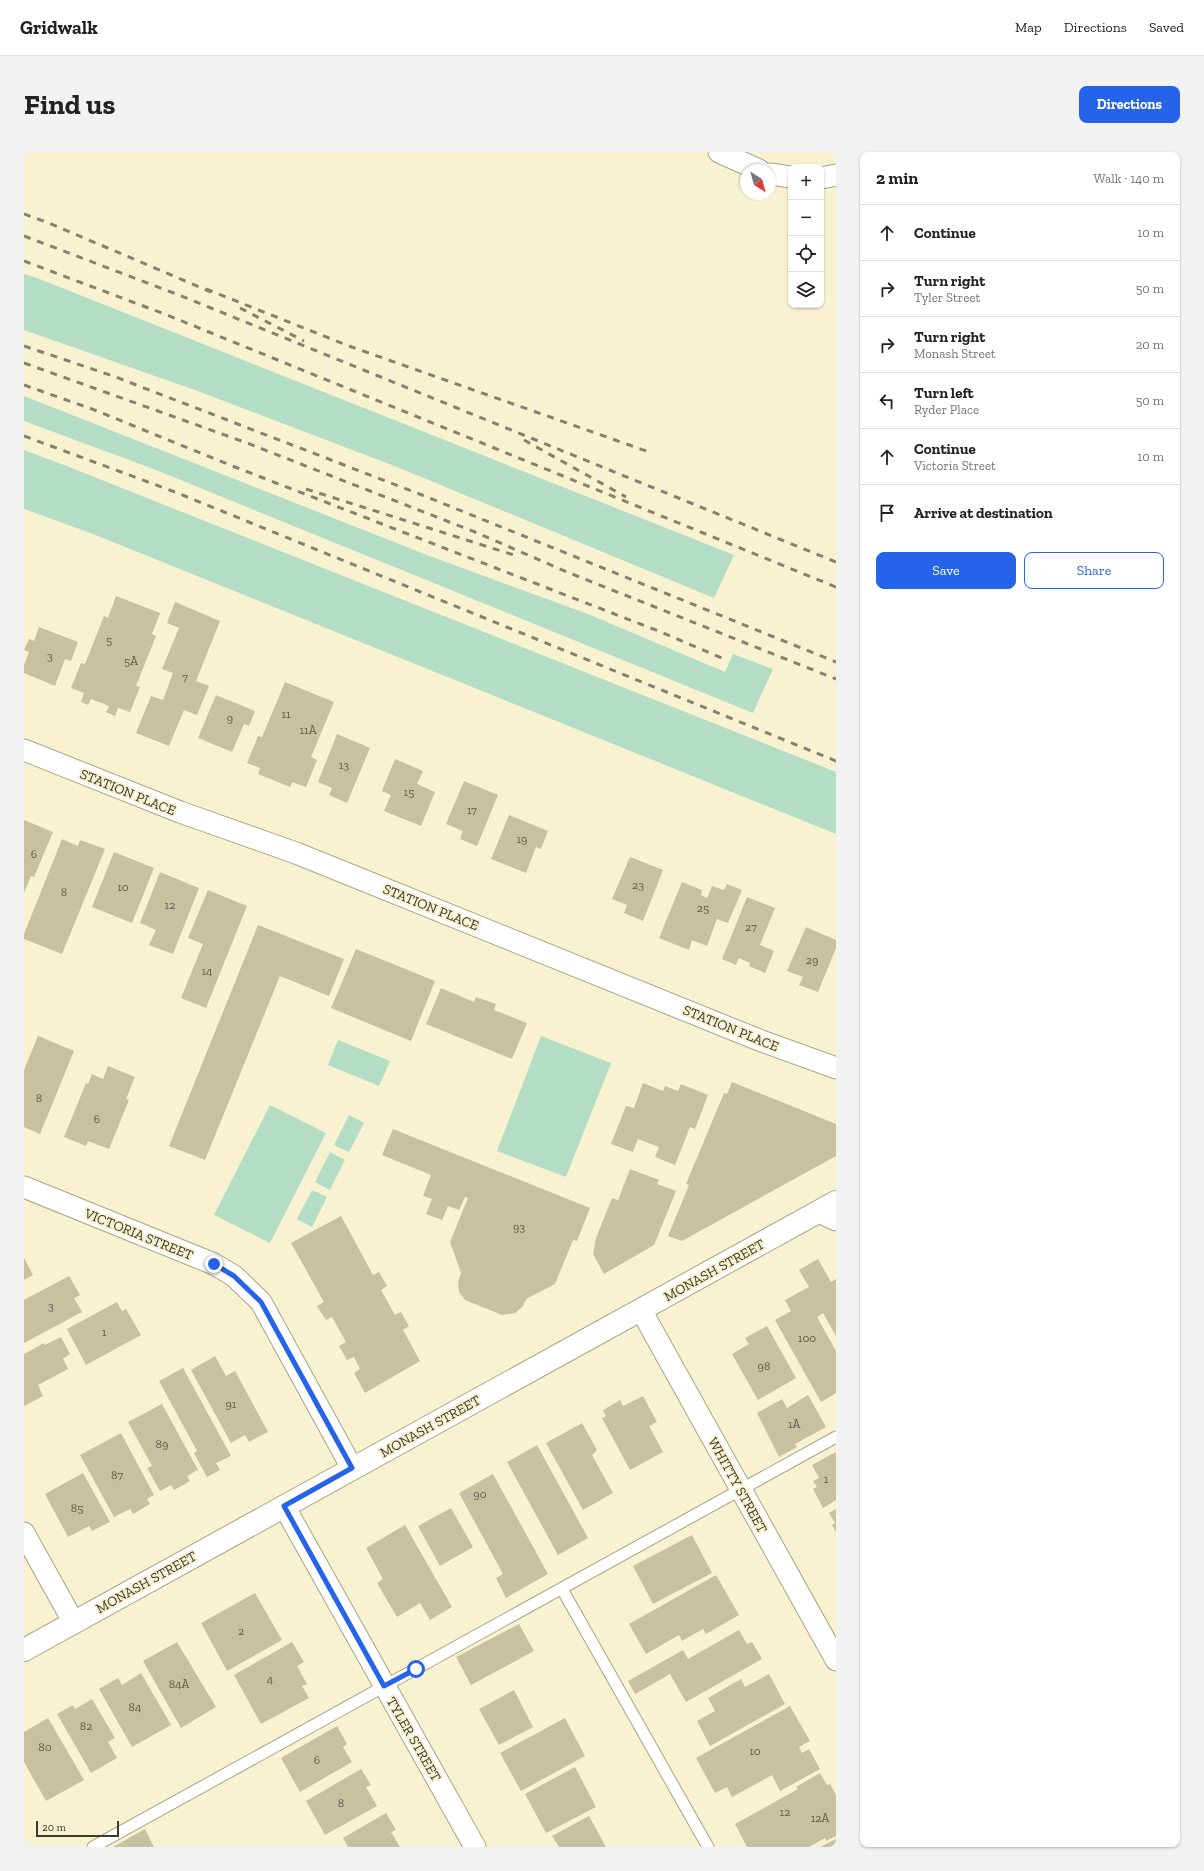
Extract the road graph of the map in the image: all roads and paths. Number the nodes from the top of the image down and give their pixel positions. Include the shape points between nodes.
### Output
1 (719, 152) edge
2 (746, 164) edge
3 (776, 175) edge
4 (836, 175) edge
5 (788, 177) edge
6 (824, 177) edge
7 (24, 750) edge
8 (836, 1068) edge
9 (24, 1188) edge
10 (830, 1211) edge
11 (641, 1310) junction
12 (836, 1437) edge
13 (352, 1468) junction
14 (741, 1490) junction
15 (284, 1506) junction
16 (24, 1533) edge
17 (562, 1589) junction
18 (74, 1623) junction
19 (24, 1650) edge
20 (836, 1660) edge
21 (384, 1686) junction
22 (94, 1847) edge
23 (475, 1847) edge
24 (708, 1847) edge

1 - 2 street
3 - 5 street
4 - 6 street
7 - 8 street, STATION PLACE via 180,812 296,853 759,1040
9 - 13 street, VICTORIA STREET via 214,1264 234,1276 261,1302
10 - 11 main road, MONASH STREET
11 - 13 main road, MONASH STREET
11 - 14 street, WHITTY STREET
12 - 14 lane
13 - 15 main road, MONASH STREET
14 - 17 lane
14 - 20 street, WHITTY STREET
15 - 18 main road, MONASH STREET
15 - 21 street, TYLER STREET
16 - 18 street
17 - 21 lane
17 - 24 lane
18 - 19 main road, MONASH STREET
21 - 22 lane
21 - 23 street, TYLER STREET

